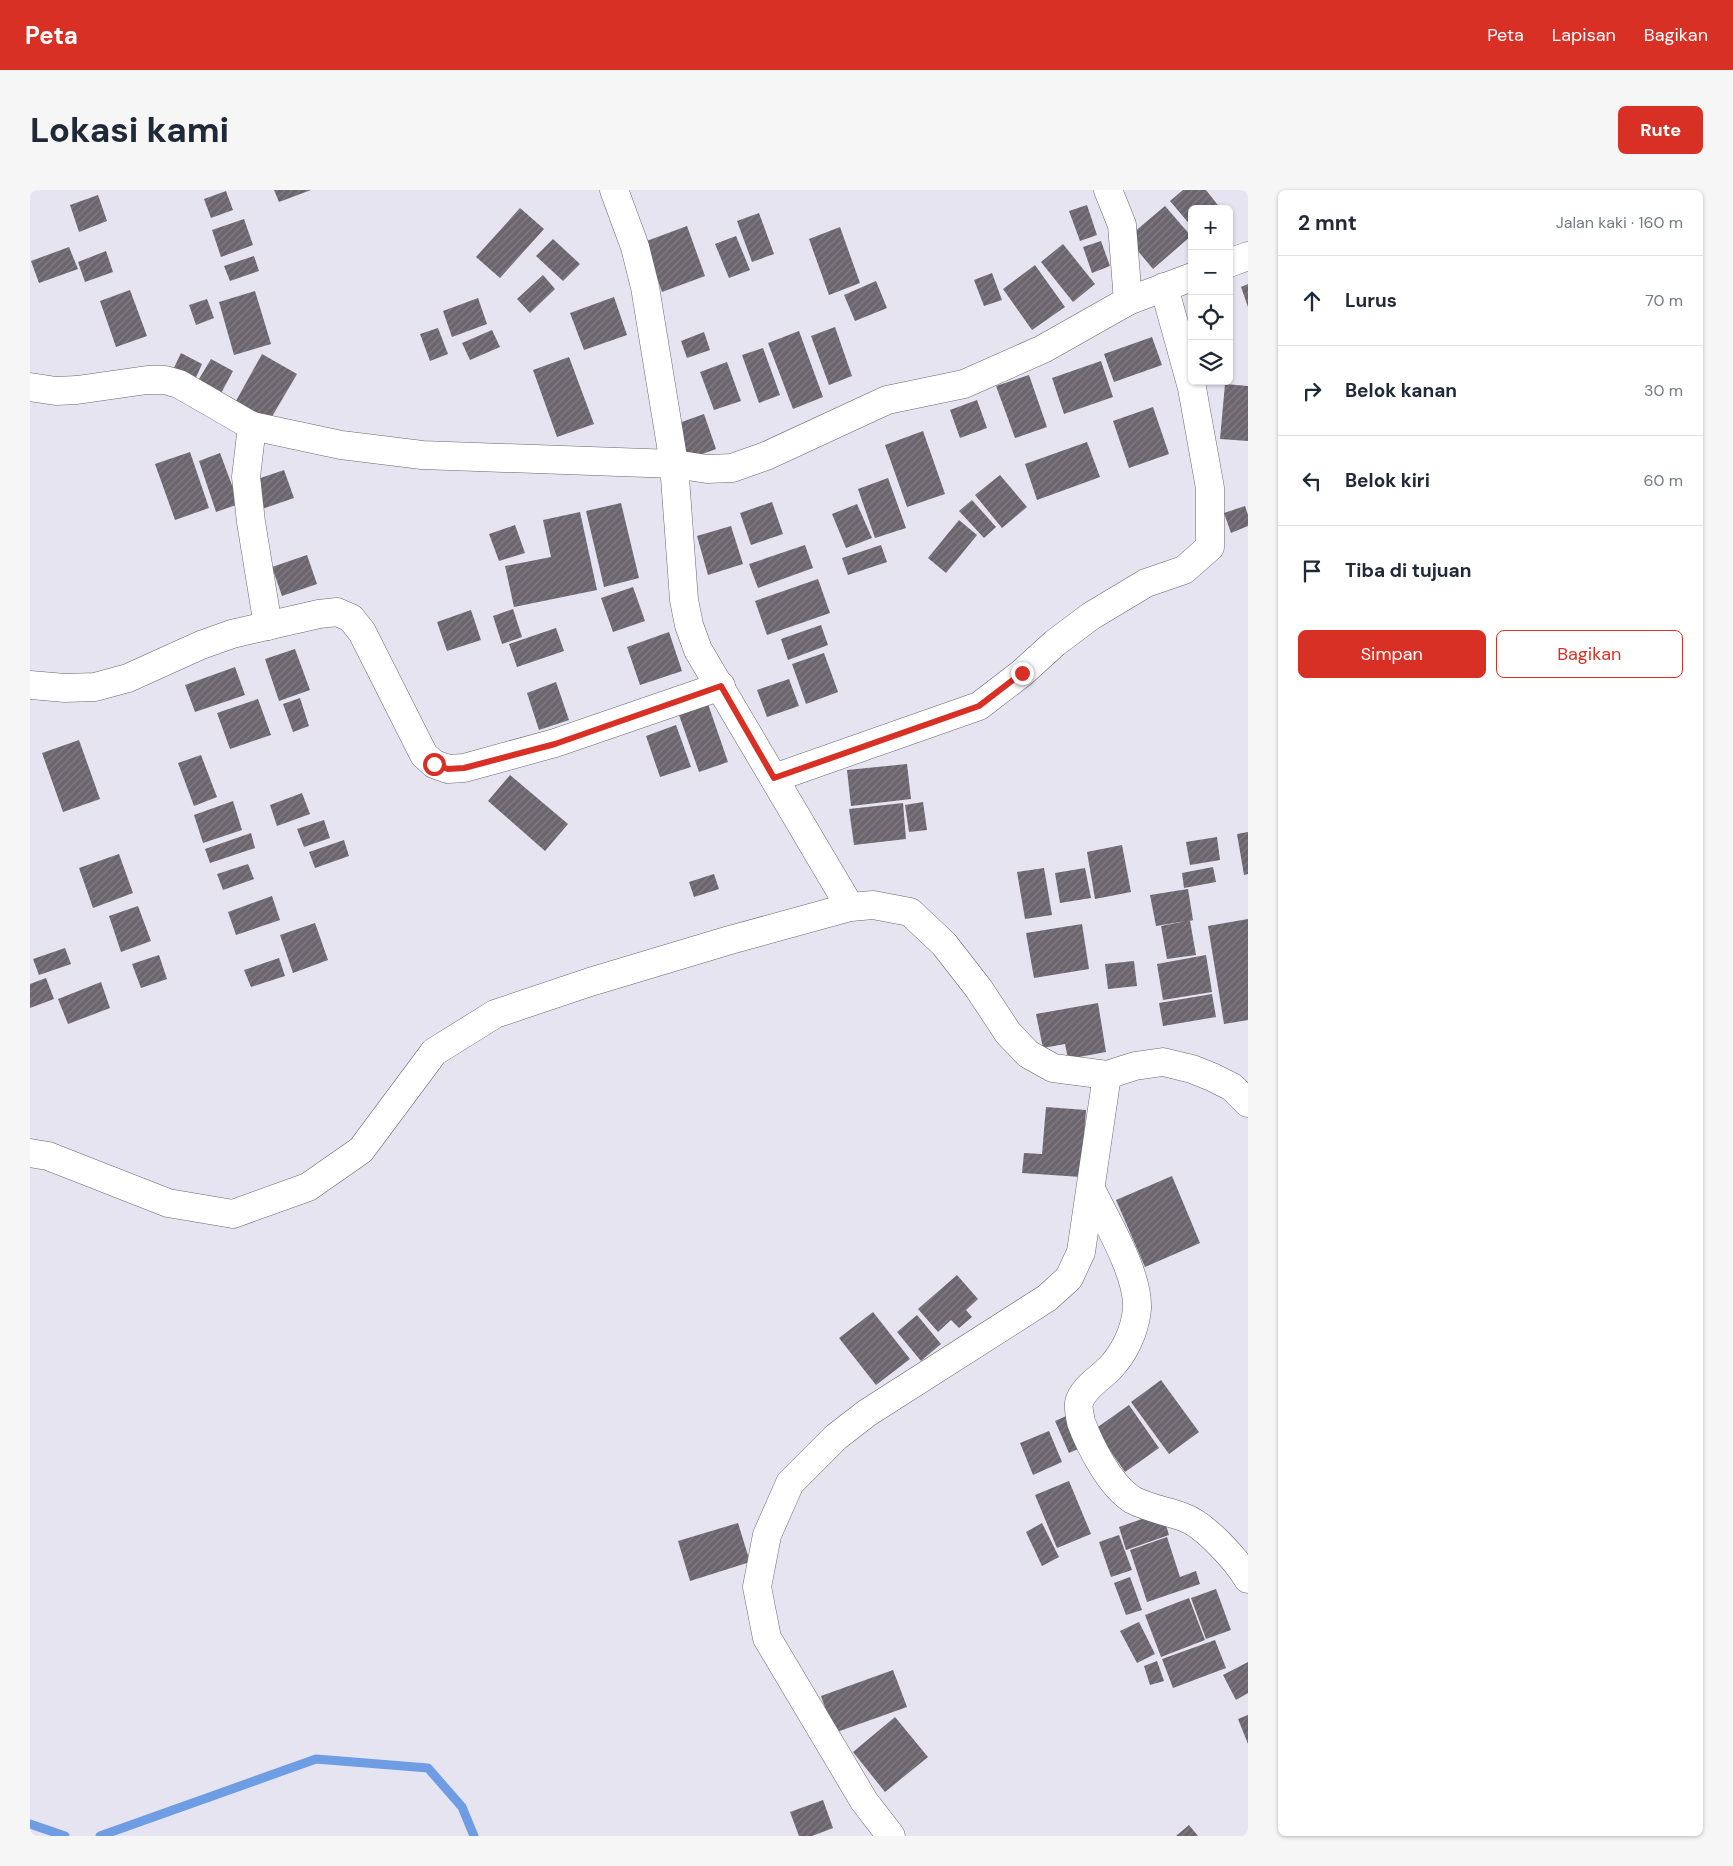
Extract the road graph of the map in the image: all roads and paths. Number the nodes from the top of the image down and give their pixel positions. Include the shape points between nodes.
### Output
1 (614, 190) edge
2 (1108, 190) edge
3 (1248, 256) edge
4 (1233, 262) edge
5 (1188, 278) edge
6 (1164, 287) junction
7 (1128, 301) junction
8 (30, 387) edge
9 (252, 426) junction
10 (674, 464) junction
11 (268, 626) junction
12 (30, 685) edge
13 (721, 686) junction
14 (774, 778) junction
15 (850, 907) junction
16 (1107, 1075) junction
17 (1248, 1103) edge
18 (30, 1153) edge
19 (1091, 1190) junction
20 (1248, 1578) edge
21 (892, 1836) edge

1 - 10 street via 635,247 645,287
2 - 7 street via 1122,225
3 - 4 street
5 - 6 street
6 - 7 street
6 - 14 street via 1192,388 1210,488 1210,546 1184,570 1146,582 1091,616 979,706
7 - 10 street via 1043,349 964,384 887,400 766,456 732,468 707,469
8 - 9 street via 76,390 165,380 179,384
9 - 10 street via 341,445 422,455
9 - 11 street via 246,477
10 - 13 street via 684,600 689,625 698,650
11 - 12 street via 232,634 128,678 95,687
11 - 13 street via 337,612 351,618 362,632 424,755 434,764 448,769 464,768 555,744
13 - 14 street
14 - 15 street
15 - 16 street via 874,905 910,912 944,944 1008,1033 1028,1054 1053,1068
15 - 18 street via 590,982 495,1014 434,1052 360,1150 308,1187 233,1214 168,1203 48,1156
16 - 17 street via 1163,1062 1212,1077 1232,1087
16 - 19 street
19 - 20 street via 1123,1255 1135,1288 1137,1308 1125,1347 1079,1403 1080,1420 1091,1445 1120,1490 1133,1500 1186,1517 1216,1540
19 - 21 street via 1081,1252 1070,1278 1047,1298 867,1413 836,1437 790,1483 767,1535 757,1587 767,1638 864,1801

